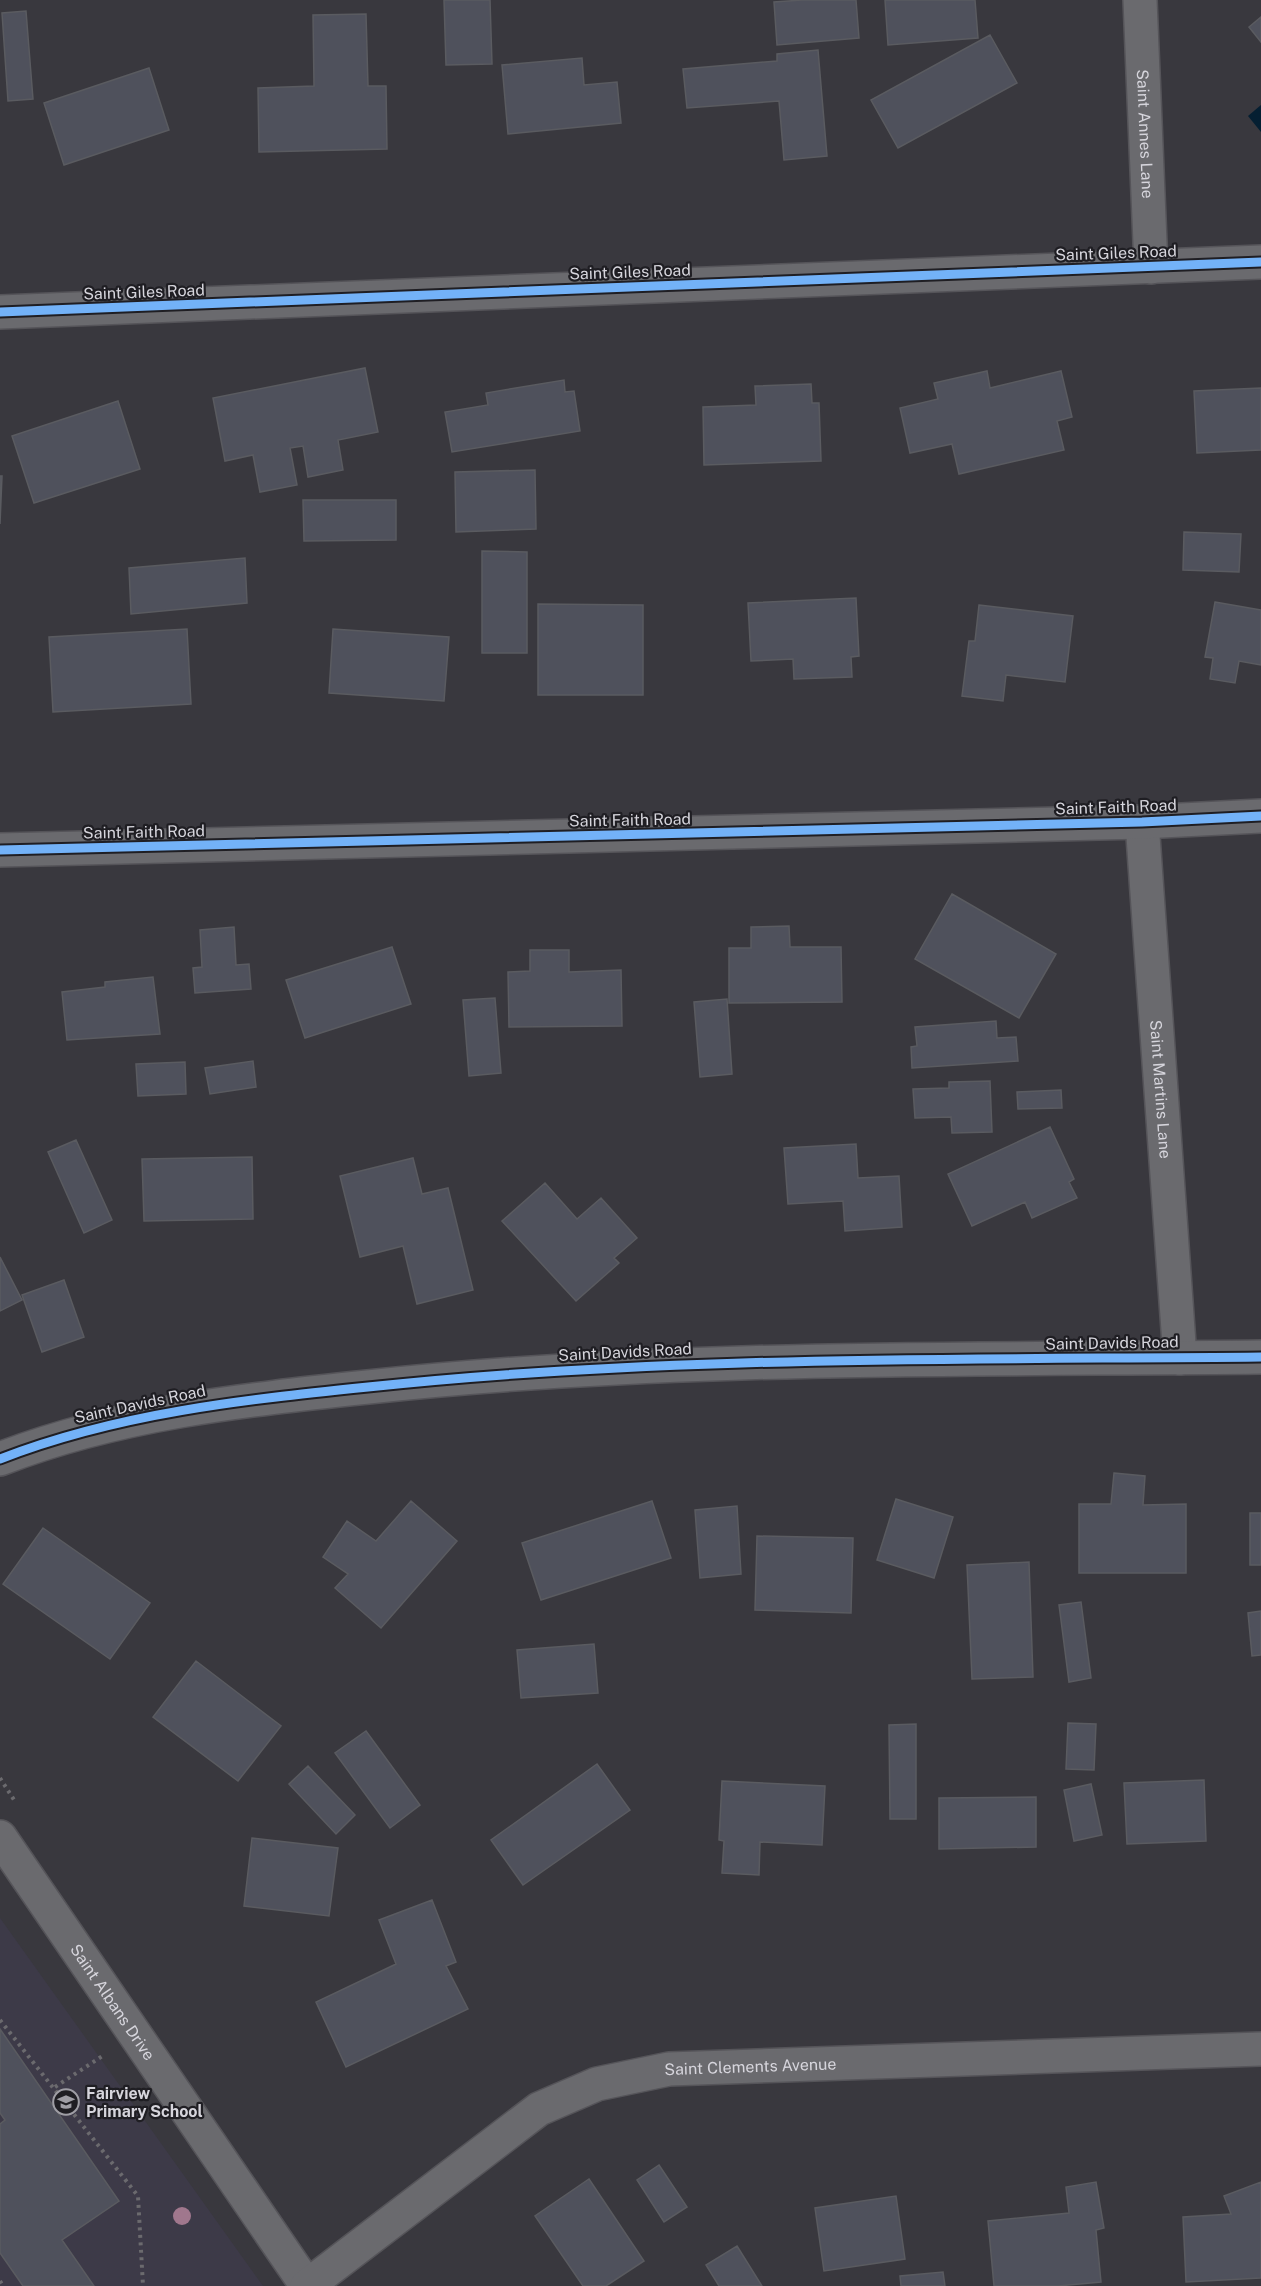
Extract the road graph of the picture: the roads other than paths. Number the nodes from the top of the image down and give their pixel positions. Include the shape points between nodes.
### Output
1 (1140, 0) edge
2 (1261, 262) edge
3 (1151, 267) junction
4 (0, 312) edge
5 (1261, 816) edge
6 (1142, 822) junction
7 (0, 850) edge
8 (1261, 1357) edge
9 (1180, 1358) junction
10 (0, 1459) edge
11 (0, 1837) edge
12 (1261, 2049) edge
13 (307, 2286) edge

1 - 3 street, Saint Annes Lane
2 - 3 street, Saint Giles Road
3 - 4 street, Saint Giles Road
5 - 6 street, Saint Faith Road
6 - 7 street, Saint Faith Road
6 - 9 street, Saint Martins Lane
8 - 9 street, Saint Davids Road
9 - 10 street, Saint Davids Road via 712,1363 482,1375 225,1402 78,1432
11 - 13 street, Saint Albans Drive
12 - 13 street, Saint Clements Avenue via 669,2069 597,2084 538,2109

